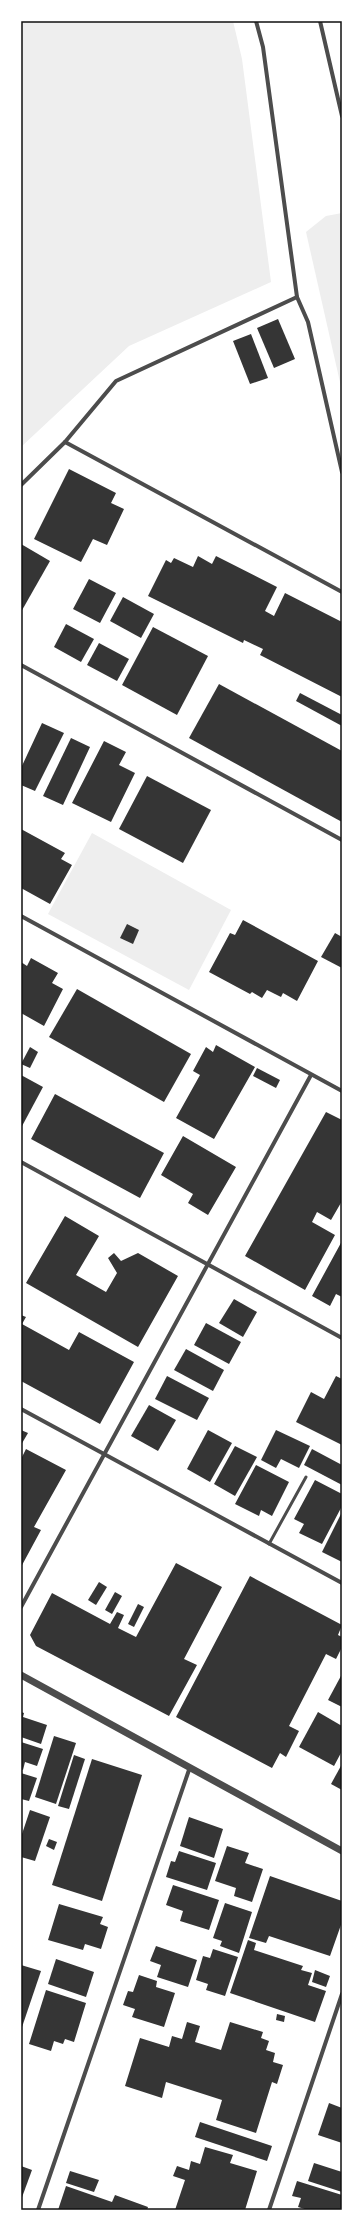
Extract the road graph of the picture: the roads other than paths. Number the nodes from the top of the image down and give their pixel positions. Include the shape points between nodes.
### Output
1 (256, 21) edge
2 (320, 21) edge
3 (342, 116) edge
4 (297, 297) junction
5 (65, 442) junction
6 (342, 472) edge
7 (21, 486) edge
8 (342, 592) edge
9 (21, 665) edge
10 (342, 840) edge
11 (21, 916) edge
12 (311, 1075) junction
13 (342, 1091) edge
14 (21, 1162) edge
15 (206, 1264) junction
16 (342, 1338) edge
17 (21, 1409) edge
18 (104, 1454) junction
19 (306, 1477) dead end
20 (269, 1544) junction
21 (342, 1584) edge
22 (21, 1607) edge
23 (21, 1675) edge
24 (190, 1767) junction
25 (342, 1851) edge
26 (342, 1994) edge
27 (38, 2210) edge
28 (269, 2210) edge

1 - 4 street via 263,47
2 - 3 street
4 - 5 street via 116,381
4 - 6 street via 308,322
5 - 7 street
5 - 8 street
9 - 10 street
11 - 12 street
12 - 13 street
12 - 15 street
14 - 15 street
15 - 16 street
15 - 18 street
17 - 18 street
18 - 20 street
18 - 22 street
19 - 20 lane
20 - 21 street
23 - 24 street
24 - 25 street
24 - 27 street
26 - 28 street

